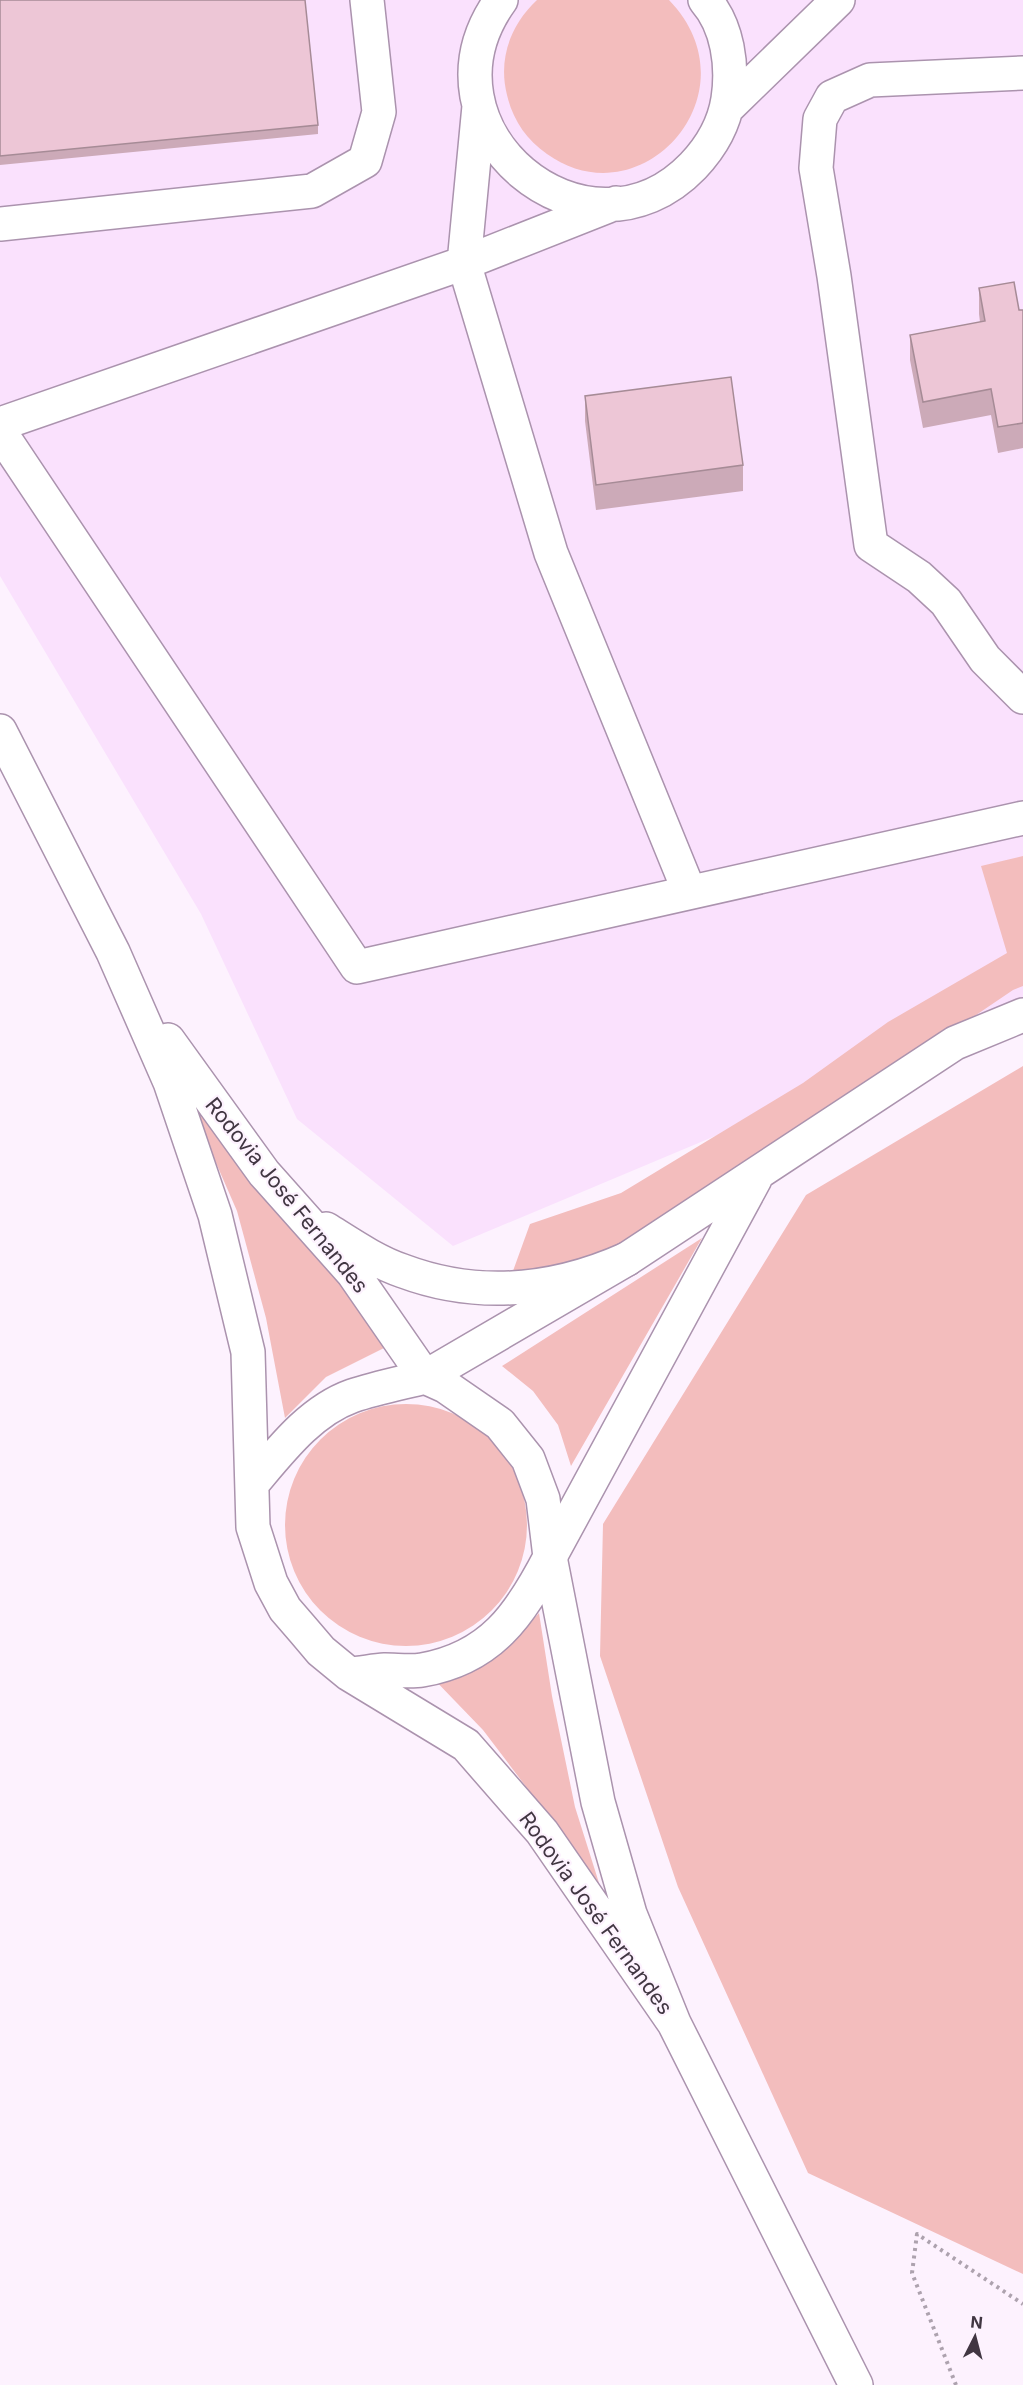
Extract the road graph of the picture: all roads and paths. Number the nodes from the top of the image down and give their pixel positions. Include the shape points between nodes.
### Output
1 (367, 0) edge
2 (501, 0) edge
3 (705, 0) edge
4 (838, 0) edge
5 (1022, 74) edge
6 (478, 106) junction
7 (727, 108) junction
8 (616, 203) junction
9 (0, 224) edge
10 (464, 263) junction
11 (0, 424) edge
12 (0, 432) edge
13 (1023, 697) edge
14 (0, 731) edge
15 (1023, 818) edge
16 (689, 891) junction
17 (113, 952) junction
18 (1023, 1015) edge
19 (757, 1176) junction
20 (301, 1215) junction
21 (627, 1259) junction
22 (425, 1377) junction
23 (252, 1484) junction
24 (550, 1557) junction
25 (349, 1674) junction
26 (674, 2023) junction
27 (1023, 2304) edge
28 (856, 2385) edge
29 (956, 2385) edge

1 - 9 main road via 379,112 365,161 312,191
2 - 6 main road via 485,27 477,52
3 - 7 main road via 721,27 729,54
4 - 7 main road
5 - 13 main road via 870,80 832,97 820,119 816,168 871,545 919,577 946,602 985,659
6 - 8 main road via 492,138 520,173 541,188 590,203
6 - 10 main road
7 - 8 main road via 704,155 686,174 641,198
8 - 10 main road
10 - 11 main road
10 - 16 main road via 551,553
12 - 16 main road via 357,967
14 - 17 main road, Rodovia José Fernandes
15 - 16 main road
17 - 20 main road, Rodovia José Fernandes via 184,1065 264,1173
17 - 23 main road, Rodovia José Fernandes via 170,1082 215,1215 248,1352
18 - 19 main road via 955,1043
19 - 21 main road
19 - 24 main road
20 - 21 main road via 401,1271 451,1285 504,1289 552,1284 593,1274
20 - 22 main road, Rodovia José Fernandes via 352,1273
21 - 22 main road
22 - 23 main road via 352,1396 321,1412
22 - 24 main road, Rodovia José Fernandes via 500,1424 528,1459 543,1499
23 - 25 main road, Rodovia José Fernandes via 253,1527 271,1583 285,1609 321,1651
24 - 25 main road via 510,1624 484,1646 453,1662 420,1670
24 - 26 main road, Rodovia José Fernandes via 598,1802 630,1914
25 - 26 main road, Rodovia José Fernandes via 466,1745 542,1832
26 - 28 main road, Rodovia José Fernandes
27 - 29 path via 916,2234 912,2273

